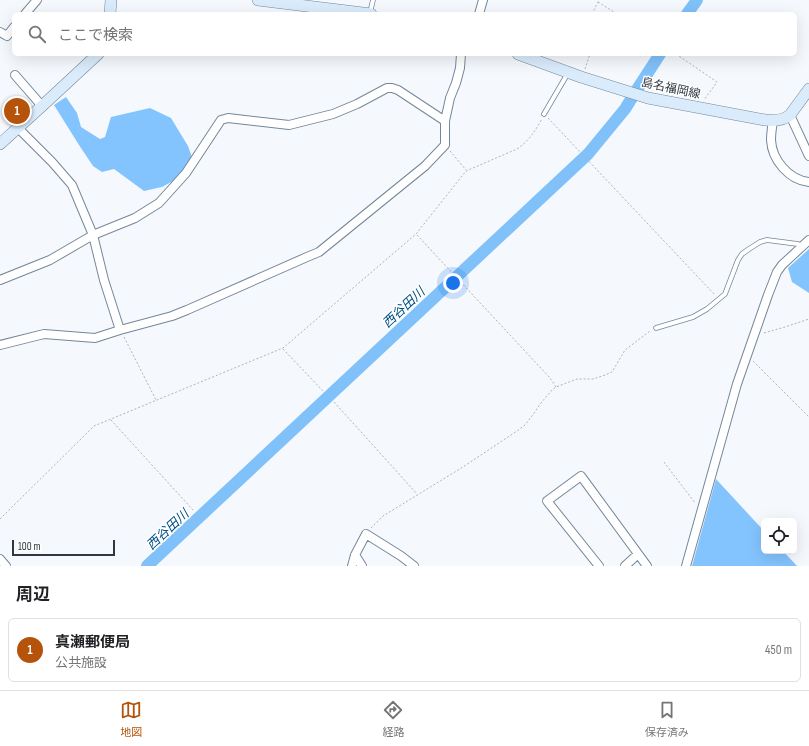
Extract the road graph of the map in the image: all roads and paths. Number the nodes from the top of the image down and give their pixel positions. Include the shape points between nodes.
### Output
1 (37, 0) edge
2 (111, 0) edge
3 (258, 0) edge
4 (373, 0) edge
5 (483, 0) edge
6 (599, 1) edge
7 (27, 12) edge
8 (110, 12) edge
9 (354, 12) edge
10 (370, 12) edge
11 (480, 12) edge
12 (593, 12) edge
13 (614, 12) edge
14 (12, 30) edge
15 (0, 32) edge
16 (96, 56) edge
17 (461, 56) edge
18 (523, 56) edge
19 (589, 56) edge
20 (679, 56) edge
21 (569, 73) junction
22 (15, 75) dead end
23 (581, 77) junction
24 (809, 89) edge
25 (42, 106) junction
26 (700, 108) junction
27 (544, 114) junction
28 (790, 115) junction
29 (445, 121) junction
30 (773, 121) junction
31 (18, 128) junction
32 (0, 144) edge
33 (445, 145) junction
34 (809, 156) edge
35 (466, 171) junction
36 (809, 182) edge
37 (416, 234) junction
38 (93, 235) junction
39 (809, 240) edge
40 (802, 246) junction
41 (0, 280) edge
42 (718, 299) junction
43 (809, 319) edge
44 (656, 328) joint
45 (120, 330) junction
46 (754, 335) junction
47 (0, 345) edge
48 (283, 348) junction
49 (747, 354) junction
50 (556, 387) junction
51 (324, 392) dead end
52 (157, 401) junction
53 (334, 402) dead end
54 (809, 417) edge
55 (111, 419) junction
56 (664, 462) dead end
57 (418, 494) junction
58 (193, 510) dead end
59 (701, 511) junction
60 (0, 519) edge
61 (366, 534) junction
62 (638, 554) junction
63 (355, 555) junction
64 (0, 560) edge
65 (6, 566) edge
66 (352, 566) edge
67 (362, 566) edge
68 (414, 566) edge
69 (599, 566) edge
70 (625, 566) edge
71 (647, 566) edge
72 (686, 566) edge

1 - 7 street
2 - 8 main road
3 - 9 main road
4 - 10 lane
5 - 11 street
6 - 12 path
6 - 13 path
14 - 15 street via 7,36
16 - 25 main road
17 - 29 street via 460,68
18 - 21 main road, 島名福岡線
19 - 23 path
20 - 26 path via 716,82
21 - 23 main road, 島名福岡線
21 - 27 lane
22 - 25 street
23 - 26 main road, 島名福岡線 via 648,98
24 - 28 main road
25 - 31 main road
26 - 30 main road, 島名福岡線
27 - 35 path via 536,130 524,144
27 - 42 path
28 - 30 main road, 島名福岡線
28 - 34 street
29 - 33 street
29 - 38 street via 392,88 386,88 333,114 289,125 228,118 221,120 186,174 159,203 135,218
30 - 36 street via 771,141 776,158 793,176
31 - 32 main road
31 - 38 street via 72,185
33 - 35 path
33 - 45 street via 425,166 319,252 172,316
35 - 37 path
37 - 48 path
37 - 50 path
38 - 41 street via 50,260
38 - 45 street
39 - 40 street
40 - 42 lane via 767,240 760,242 742,254 725,294
40 - 46 street via 777,272
42 - 44 lane via 693,317
43 - 46 path
44 - 50 path via 625,350 612,372 592,379 577,379
45 - 47 street via 95,338 44,334
45 - 52 path
46 - 49 street
48 - 51 path
48 - 52 path
49 - 54 path
49 - 59 street
50 - 57 path via 540,403 525,425
52 - 55 path
53 - 57 path
55 - 58 path
55 - 60 path via 94,426
56 - 59 path
57 - 61 path via 383,516
59 - 72 street
61 - 63 street
61 - 68 street
62 - 69 street via 581,476 547,501
62 - 70 street
62 - 71 street
63 - 66 street
63 - 67 street
64 - 65 street

